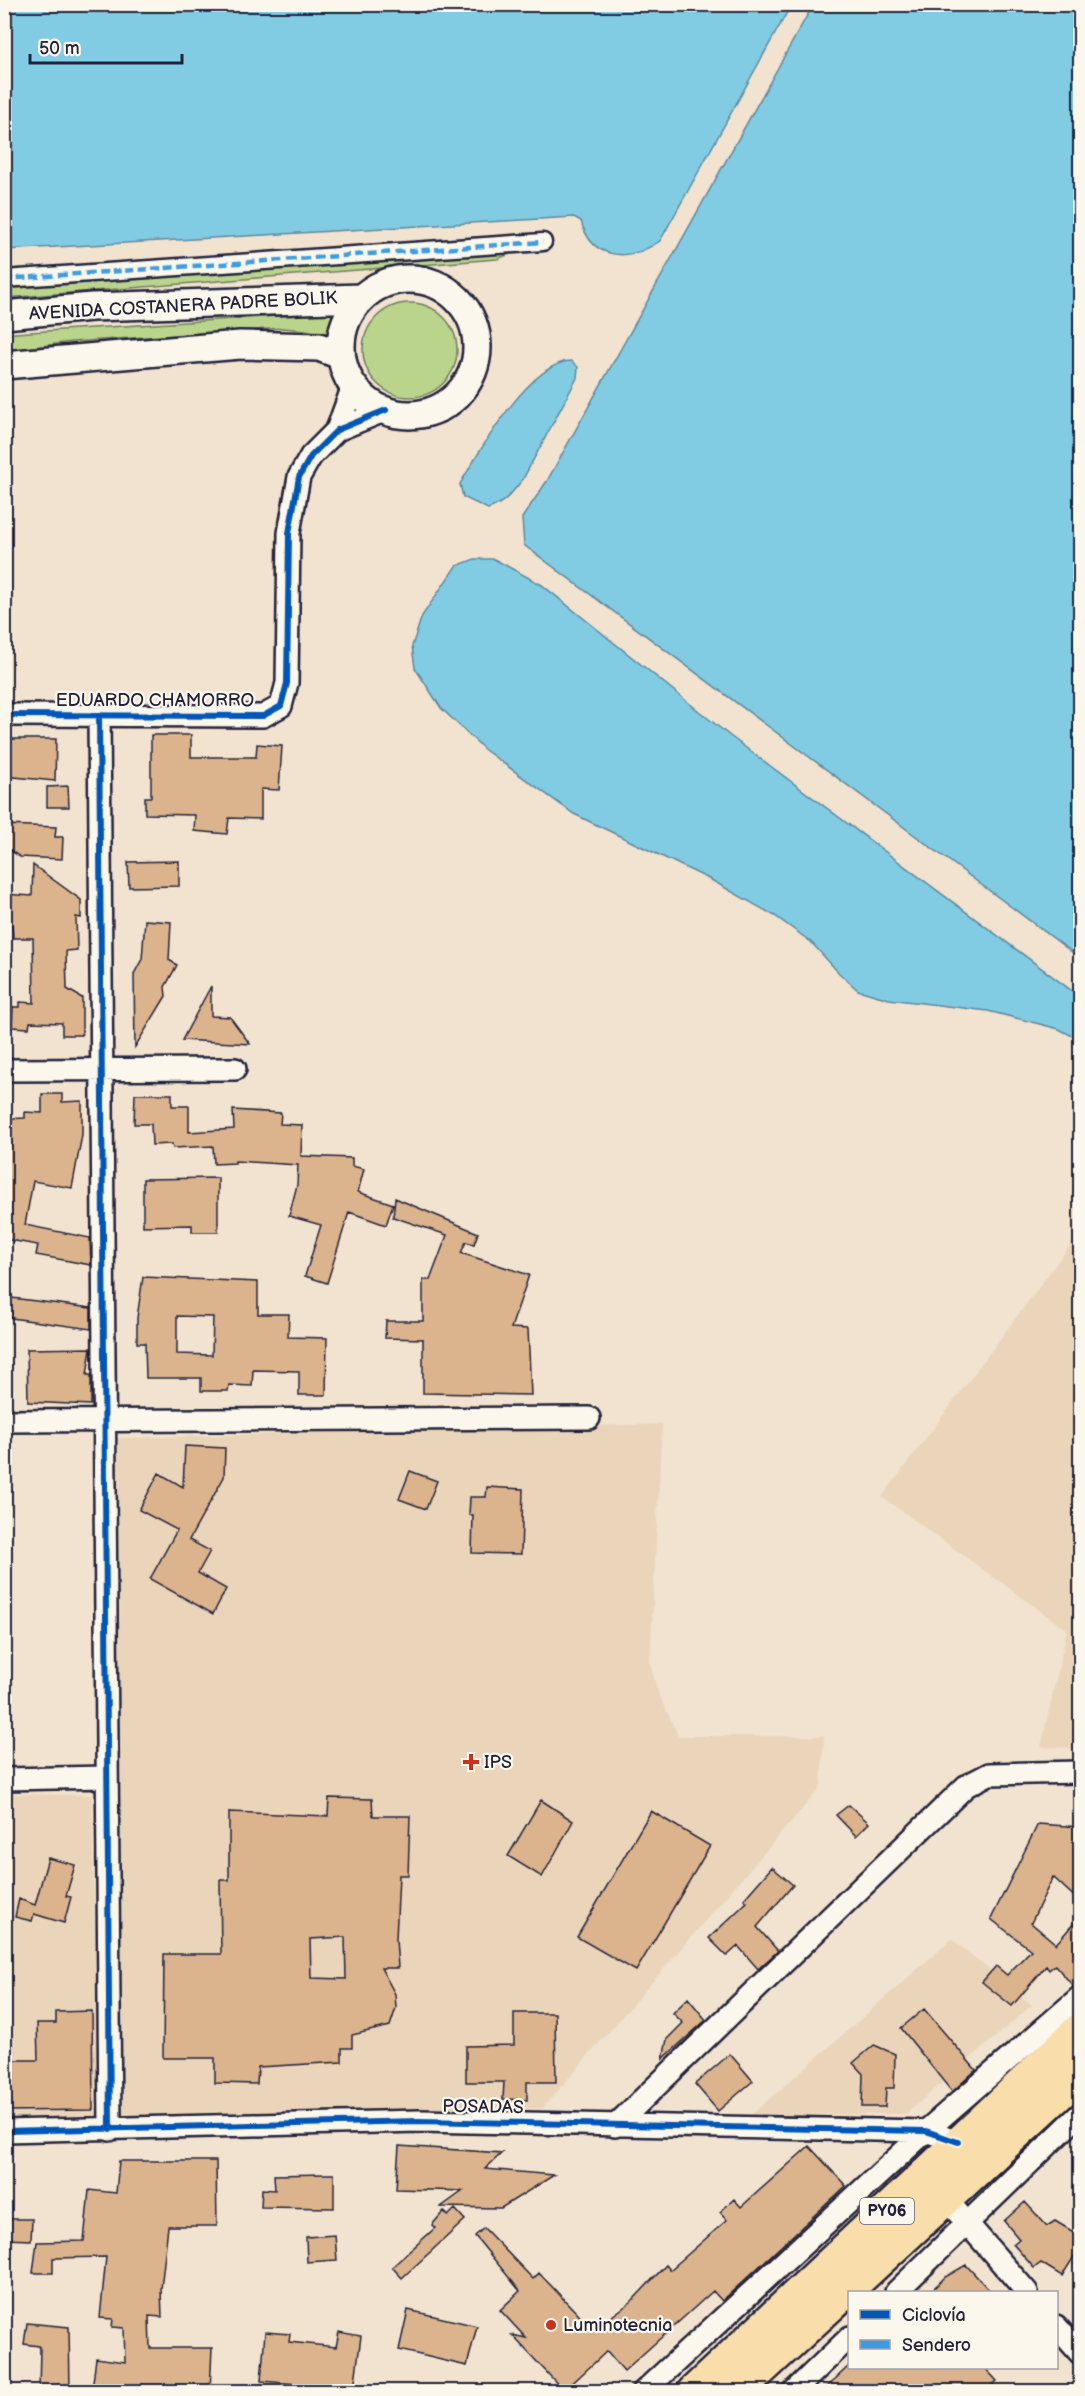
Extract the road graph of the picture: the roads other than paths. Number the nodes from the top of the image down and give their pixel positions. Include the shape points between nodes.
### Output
1 (543, 242) dead end
2 (4, 279) edge
3 (362, 298) junction
4 (4, 315) edge
5 (340, 355) junction
6 (4, 365) edge
7 (353, 386) junction
8 (386, 410) junction
9 (337, 430) junction
10 (4, 715) edge
11 (99, 715) junction
12 (235, 1069) dead end
13 (4, 1070) edge
14 (102, 1070) junction
15 (105, 1418) junction
16 (589, 1418) dead end
17 (4, 1421) edge
18 (1080, 1772) edge
19 (107, 1777) junction
20 (4, 1779) edge
21 (1080, 1997) edge
22 (1067, 2032) edge
23 (1080, 2074) edge
24 (1080, 2114) edge
25 (615, 2126) junction
26 (110, 2130) junction
27 (4, 2131) edge
28 (926, 2131) junction
29 (958, 2142) junction
30 (946, 2199) junction
31 (968, 2224) junction
32 (898, 2291) edge
33 (1026, 2291) edge
34 (1058, 2328) edge
35 (848, 2338) edge
36 (1080, 2353) edge
37 (643, 2391) edge
38 (694, 2391) edge
39 (736, 2391) edge
40 (793, 2391) edge

1 - 2 street
3 - 4 street, AVENIDA COSTANERA PADRE BOLIK via 92,307
3 - 5 street, AVENIDA COSTANERA PADRE BOLIK via 343,328
3 - 8 street, AVENIDA COSTANERA PADRE BOLIK via 383,284 399,280 433,283 455,296 471,316 478,341 476,366 464,388 445,406 421,414
5 - 6 street via 320,347 240,345
5 - 7 street, AVENIDA COSTANERA PADRE BOLIK
7 - 8 street, AVENIDA COSTANERA PADRE BOLIK via 371,404
7 - 9 street, EDUARDO CHAMORRO
8 - 9 street, EDUARDO CHAMORRO
9 - 11 street, EDUARDO CHAMORRO via 311,456 299,477 293,500 287,683 281,706 263,716
10 - 11 street, EDUARDO CHAMORRO
11 - 14 street
12 - 14 street
13 - 14 street
14 - 15 street
15 - 16 street
15 - 17 street
15 - 19 street
18 - 25 street via 989,1774 966,1786
19 - 20 street
19 - 26 street
21 - 22 street
22 - 28 street
22 - 29 highway, PY06
23 - 30 highway, PY06
24 - 31 street
25 - 26 street, POSADAS via 419,2121
25 - 28 street, POSADAS
26 - 27 street, POSADAS
28 - 29 street, POSADAS
28 - 37 street
29 - 38 highway, PY06
30 - 31 street
30 - 39 highway, PY06
31 - 32 street
31 - 33 street
34 - 36 street
35 - 40 street

